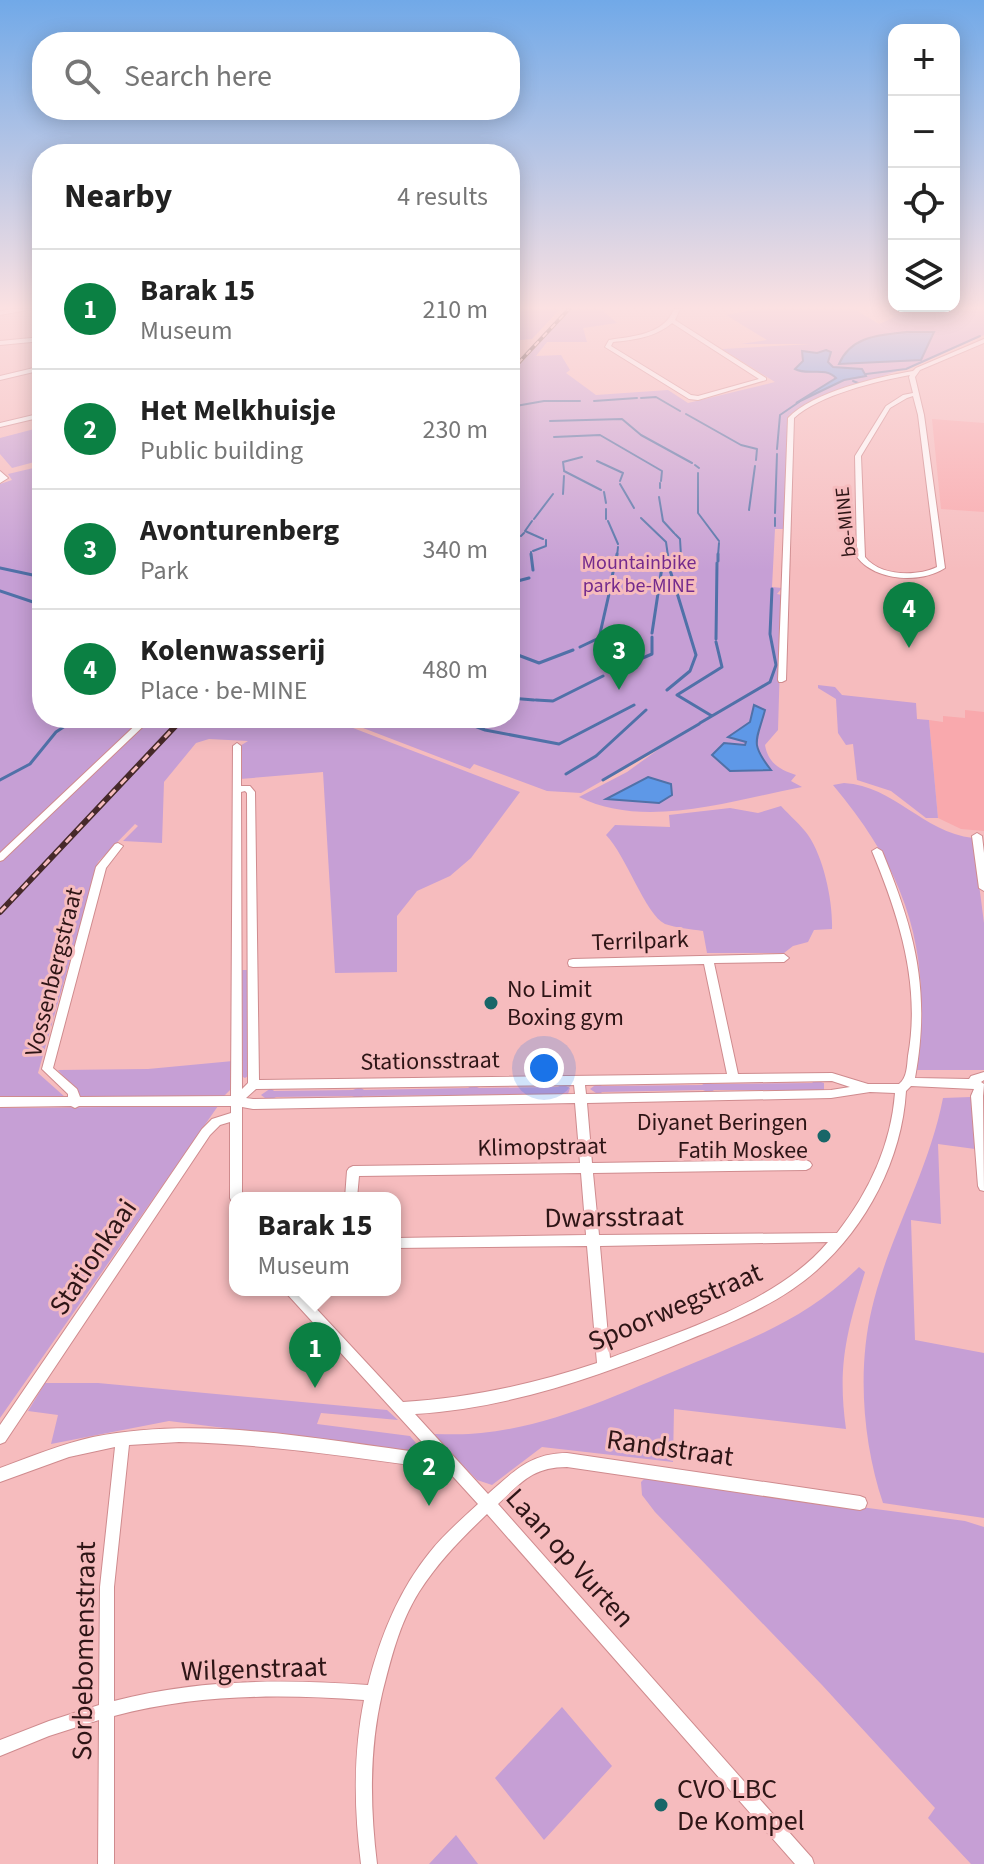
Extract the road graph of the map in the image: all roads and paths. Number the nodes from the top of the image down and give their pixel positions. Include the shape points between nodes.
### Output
1 (835, 396) edge
2 (905, 396) edge
3 (916, 396) edge
4 (32, 417) edge
5 (0, 425) edge
6 (0, 473) edge
7 (0, 481) edge
8 (782, 680) dead end
9 (137, 728) edge
10 (237, 746) dead end
11 (238, 789) junction
12 (977, 836) dead end
13 (118, 846) dead end
14 (877, 851) dead end
15 (0, 858) edge
16 (252, 866) junction
17 (237, 868) junction
18 (984, 888) edge
19 (784, 958) dead end
20 (708, 959) junction
21 (253, 963) junction
22 (573, 963) dead end
23 (237, 965) junction
24 (733, 1078) junction
25 (579, 1080) junction
26 (981, 1084) edge
27 (254, 1085) junction
28 (905, 1085) junction
29 (870, 1088) junction
30 (581, 1097) junction
31 (235, 1101) junction
32 (0, 1102) edge
33 (75, 1103) junction
34 (235, 1116) junction
35 (806, 1165) dead end
36 (587, 1169) junction
37 (984, 1186) edge
38 (236, 1192) edge
39 (351, 1192) edge
40 (834, 1237) dead end
41 (592, 1242) junction
42 (401, 1243) edge
43 (296, 1296) edge
44 (604, 1367) junction
45 (399, 1409) junction
46 (0, 1437) edge
47 (123, 1439) junction
48 (448, 1463) junction
49 (0, 1475) edge
50 (860, 1503) dead end
51 (488, 1504) junction
52 (375, 1693) junction
53 (107, 1710) junction
54 (0, 1748) edge
55 (106, 1864) edge
56 (369, 1864) edge
57 (806, 1864) edge

1 - 8 street via 794,413 790,423
2 - 3 street, be-MINE via 890,405 858,456 861,557 873,569 922,574 939,570 940,557
4 - 5 street
6 - 7 street via 5,478
9 - 15 street
10 - 11 street
11 - 16 street via 251,792
11 - 17 street
12 - 18 street
13 - 33 street, Vossenbergstraat via 101,867 47,1069 73,1092
14 - 28 street, Spoorwegstraat via 904,916 915,964 916,1021
16 - 17 street
16 - 21 street
17 - 23 street
19 - 20 street, Terrilpark
20 - 22 street, Terrilpark
20 - 24 street, Terrilpark
21 - 23 street
21 - 27 street
23 - 31 street
24 - 25 street, Stationsstraat
24 - 29 street, Stationsstraat via 832,1077
25 - 27 street, Stationsstraat
25 - 30 street
26 - 28 street, Stationsstraat
26 - 37 street via 977,1106
27 - 31 street
28 - 29 street, Stationsstraat
28 - 44 street, Spoorwegstraat via 902,1110 868,1197 847,1232 811,1269 747,1309
29 - 30 street, Stationsstraat via 831,1094
30 - 31 street, Stationsstraat
30 - 36 street
31 - 33 street, Stationsstraat
31 - 34 street
32 - 33 street, Stationsstraat
34 - 38 street
34 - 46 street, Stationkaai via 206,1132
35 - 36 street, Klimopstraat
36 - 39 street, Klimopstraat via 353,1171
36 - 41 street
40 - 41 street, Dwarsstraat
41 - 42 street, Dwarsstraat
41 - 44 street
43 - 45 street, Laan op Vurten
44 - 45 street, Spoorwegstraat via 510,1397
45 - 48 street, Laan op Vurten
47 - 48 street via 201,1434
47 - 49 street
47 - 53 street, Sorbebomenstraat via 109,1553
48 - 51 street, Laan op Vurten
50 - 51 street, Randstraat via 554,1459 536,1462
51 - 52 street, Randstraat via 434,1559 414,1590
51 - 57 street, Laan op Vurten
52 - 53 street, Wilgenstraat via 207,1691
52 - 56 street, Randstraat via 362,1791
53 - 54 street, Wilgenstraat
53 - 55 street, Sorbebomenstraat

